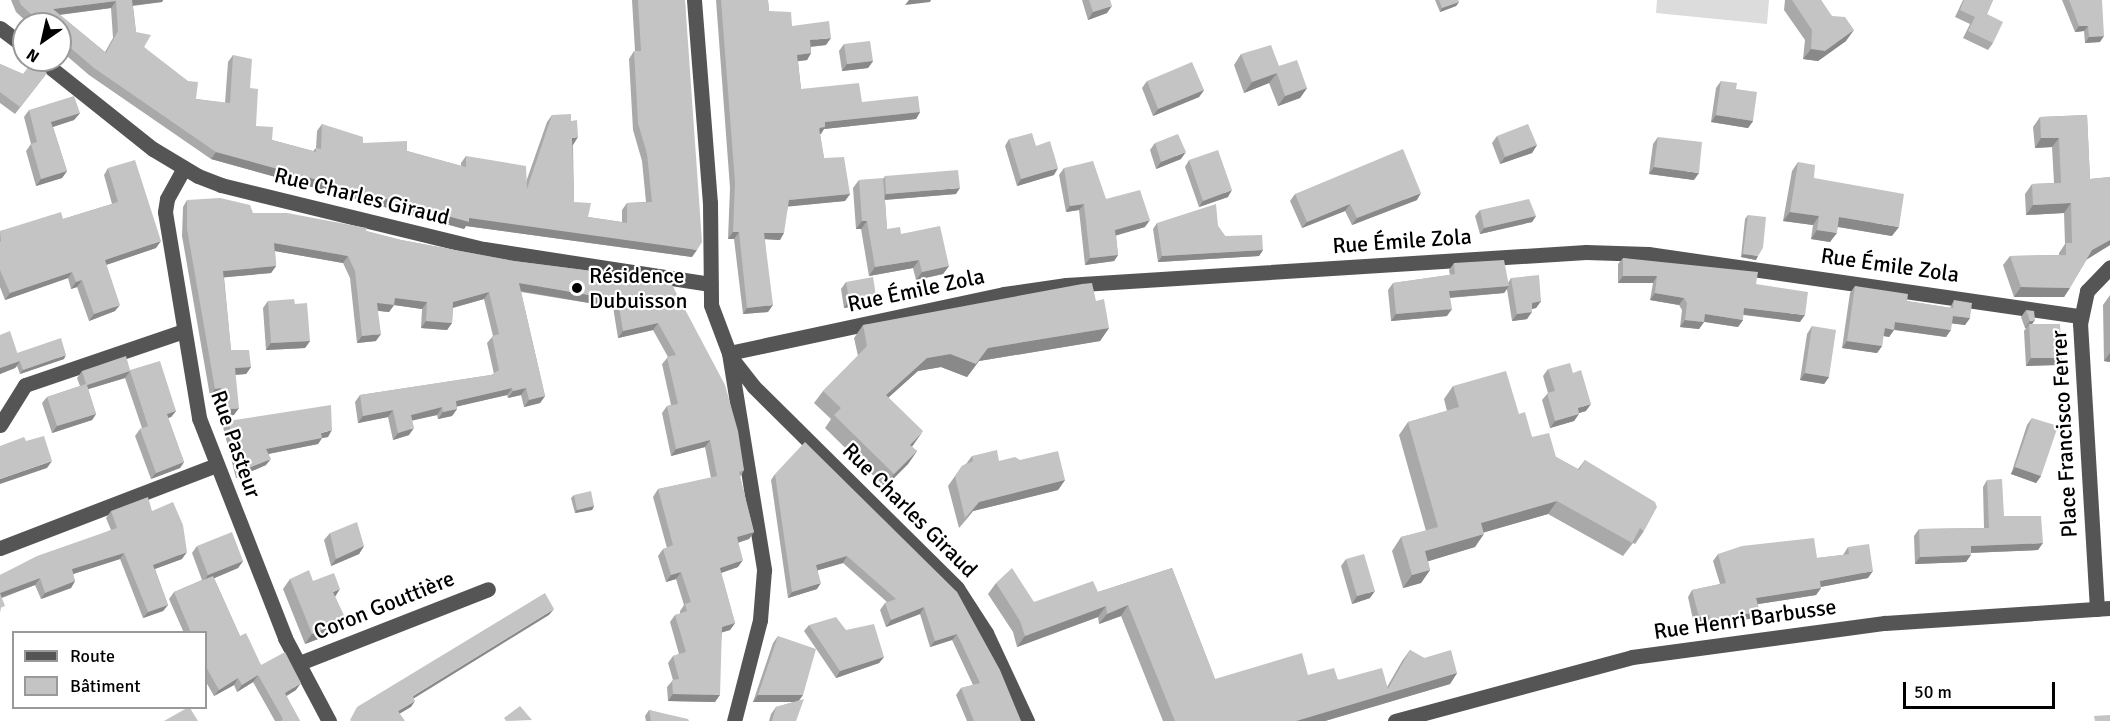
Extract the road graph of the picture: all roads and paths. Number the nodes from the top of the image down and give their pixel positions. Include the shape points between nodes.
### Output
1 (694, 0) edge
2 (56, 72) edge
3 (184, 168) junction
4 (2110, 267) edge
5 (710, 285) junction
6 (2080, 316) junction
7 (184, 331) junction
8 (729, 353) junction
9 (0, 425) edge
10 (216, 465) junction
11 (0, 548) edge
12 (488, 589) dead end
13 (2103, 608) edge
14 (297, 664) junction
15 (328, 721) edge
16 (734, 721) edge
17 (1027, 721) edge
18 (1395, 721) edge

1 - 5 street via 710,203
2 - 3 street, Rue Charles Giraud via 133,134
3 - 5 street, Rue Charles Giraud via 221,184 464,245
3 - 7 street, Rue Pasteur via 165,206
4 - 6 street, Place Francisco Ferrer via 2087,291
5 - 8 street via 712,313
6 - 8 street, Rue Émile Zola via 1648,254 1586,252 1066,285 1004,294
6 - 13 street, Place Francisco Ferrer
7 - 9 street via 25,385
7 - 10 street, Rue Pasteur via 196,406
8 - 16 street via 764,570 760,620
8 - 17 street, Rue Charles Giraud via 753,386 957,588 986,633
10 - 11 street
10 - 14 street, Rue Pasteur
12 - 14 street, Coron Gouttière
13 - 18 street, Rue Henri Barbusse via 1885,623 1632,657
14 - 15 street, Rue Pasteur

